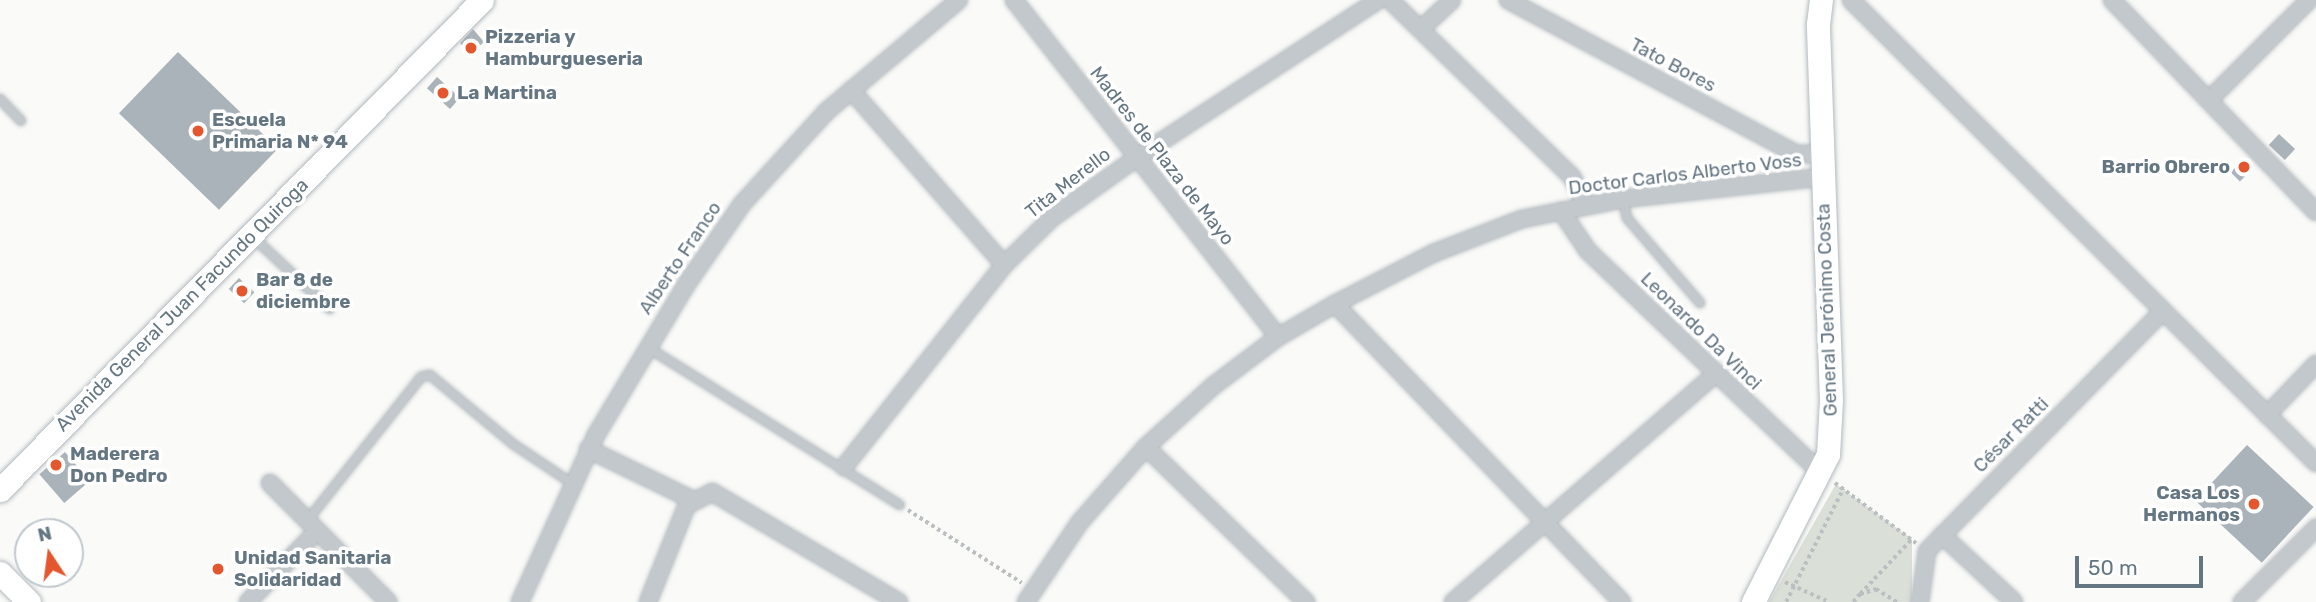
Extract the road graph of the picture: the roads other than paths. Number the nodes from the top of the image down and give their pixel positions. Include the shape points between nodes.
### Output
1 (482, 0) edge
2 (958, 0) edge
3 (1014, 0) edge
4 (1378, 0) edge
5 (1390, 0) edge
6 (1452, 0) edge
7 (1508, 0) edge
8 (1821, 0) edge
9 (1851, 0) edge
10 (2112, 0) edge
11 (2309, 0) edge
12 (1421, 29) junction
13 (851, 90) junction
14 (0, 99) edge
15 (2208, 100) junction
16 (20, 121) dead end
17 (1822, 154) junction
18 (1136, 158) junction
19 (1822, 177) junction
20 (1623, 199) junction
21 (1586, 205) junction
22 (1561, 211) junction
23 (2316, 212) edge
24 (251, 235) junction
25 (1004, 265) junction
26 (1700, 303) dead end
27 (1335, 304) junction
28 (330, 309) dead end
29 (2162, 312) junction
30 (1278, 337) junction
31 (647, 347) junction
32 (2316, 364) edge
33 (1714, 375) junction
34 (2267, 415) junction
35 (1146, 447) junction
36 (588, 449) junction
37 (2316, 463) edge
38 (844, 467) junction
39 (1822, 474) junction
40 (570, 482) junction
41 (270, 483) dead end
42 (0, 490) edge
43 (693, 500) junction
44 (900, 505) road end
45 (1546, 521) junction
46 (312, 527) junction
47 (2316, 528) edge
48 (1942, 535) junction
49 (0, 573) edge
50 (1029, 596) edge
51 (29, 602) edge
52 (248, 602) edge
53 (388, 602) edge
54 (520, 602) edge
55 (648, 602) edge
56 (899, 602) edge
57 (1306, 602) edge
58 (1453, 602) edge
59 (1622, 602) edge
60 (1753, 602) edge
61 (1920, 602) edge
62 (2014, 602) edge
63 (2242, 602) edge

1 - 24 street, Avenida General Juan Facundo Quiroga
2 - 13 street, Alberto Franco
3 - 18 street, Madres de Plaza de Mayo
4 - 18 street, Tita Merello
5 - 12 street
6 - 12 street
7 - 17 street, Tato Bores via 1797,154
8 - 17 street, General Jerónimo Costa
9 - 29 street
10 - 15 street
11 - 15 street
12 - 21 street via 1572,177
13 - 25 street
13 - 31 street, Alberto Franco via 742,204
14 - 16 lane
15 - 23 street
17 - 19 street, General Jerónimo Costa
18 - 25 street, Tita Merello via 1052,218
18 - 30 street, Madres de Plaza de Mayo
19 - 20 street, Doctor Carlos Alberto Voss
19 - 39 street, General Jerónimo Costa via 1831,400 1828,454
20 - 21 street, Doctor Carlos Alberto Voss
20 - 26 lane via 1627,218
21 - 22 street, Doctor Carlos Alberto Voss
22 - 27 street, Doctor Carlos Alberto Voss via 1522,219 1434,253
22 - 33 street, Leonardo Da Vinci via 1588,251
24 - 28 lane
24 - 42 street, Avenida General Juan Facundo Quiroga
25 - 38 street, Tita Merello
27 - 30 street, Doctor Carlos Alberto Voss
27 - 45 street
29 - 34 street
29 - 48 street, César Ratti
30 - 35 street, Doctor Carlos Alberto Voss via 1213,386
31 - 36 street, Alberto Franco
31 - 38 lane
32 - 34 street
33 - 39 street, Leonardo Da Vinci
33 - 45 street
34 - 37 street
35 - 50 street, Doctor Carlos Alberto Voss via 1080,522
35 - 57 street
36 - 40 street, Alberto Franco
36 - 43 street
38 - 44 lane
39 - 60 street, General Jerónimo Costa
40 - 46 lane via 513,444 430,375 421,377
40 - 54 street, Alberto Franco
41 - 46 street
43 - 55 street via 682,516
43 - 56 street via 712,492 730,499
45 - 58 street
45 - 59 street
46 - 52 street
46 - 53 street
47 - 63 street
48 - 61 street, César Ratti via 1927,551
48 - 62 street
49 - 51 street

